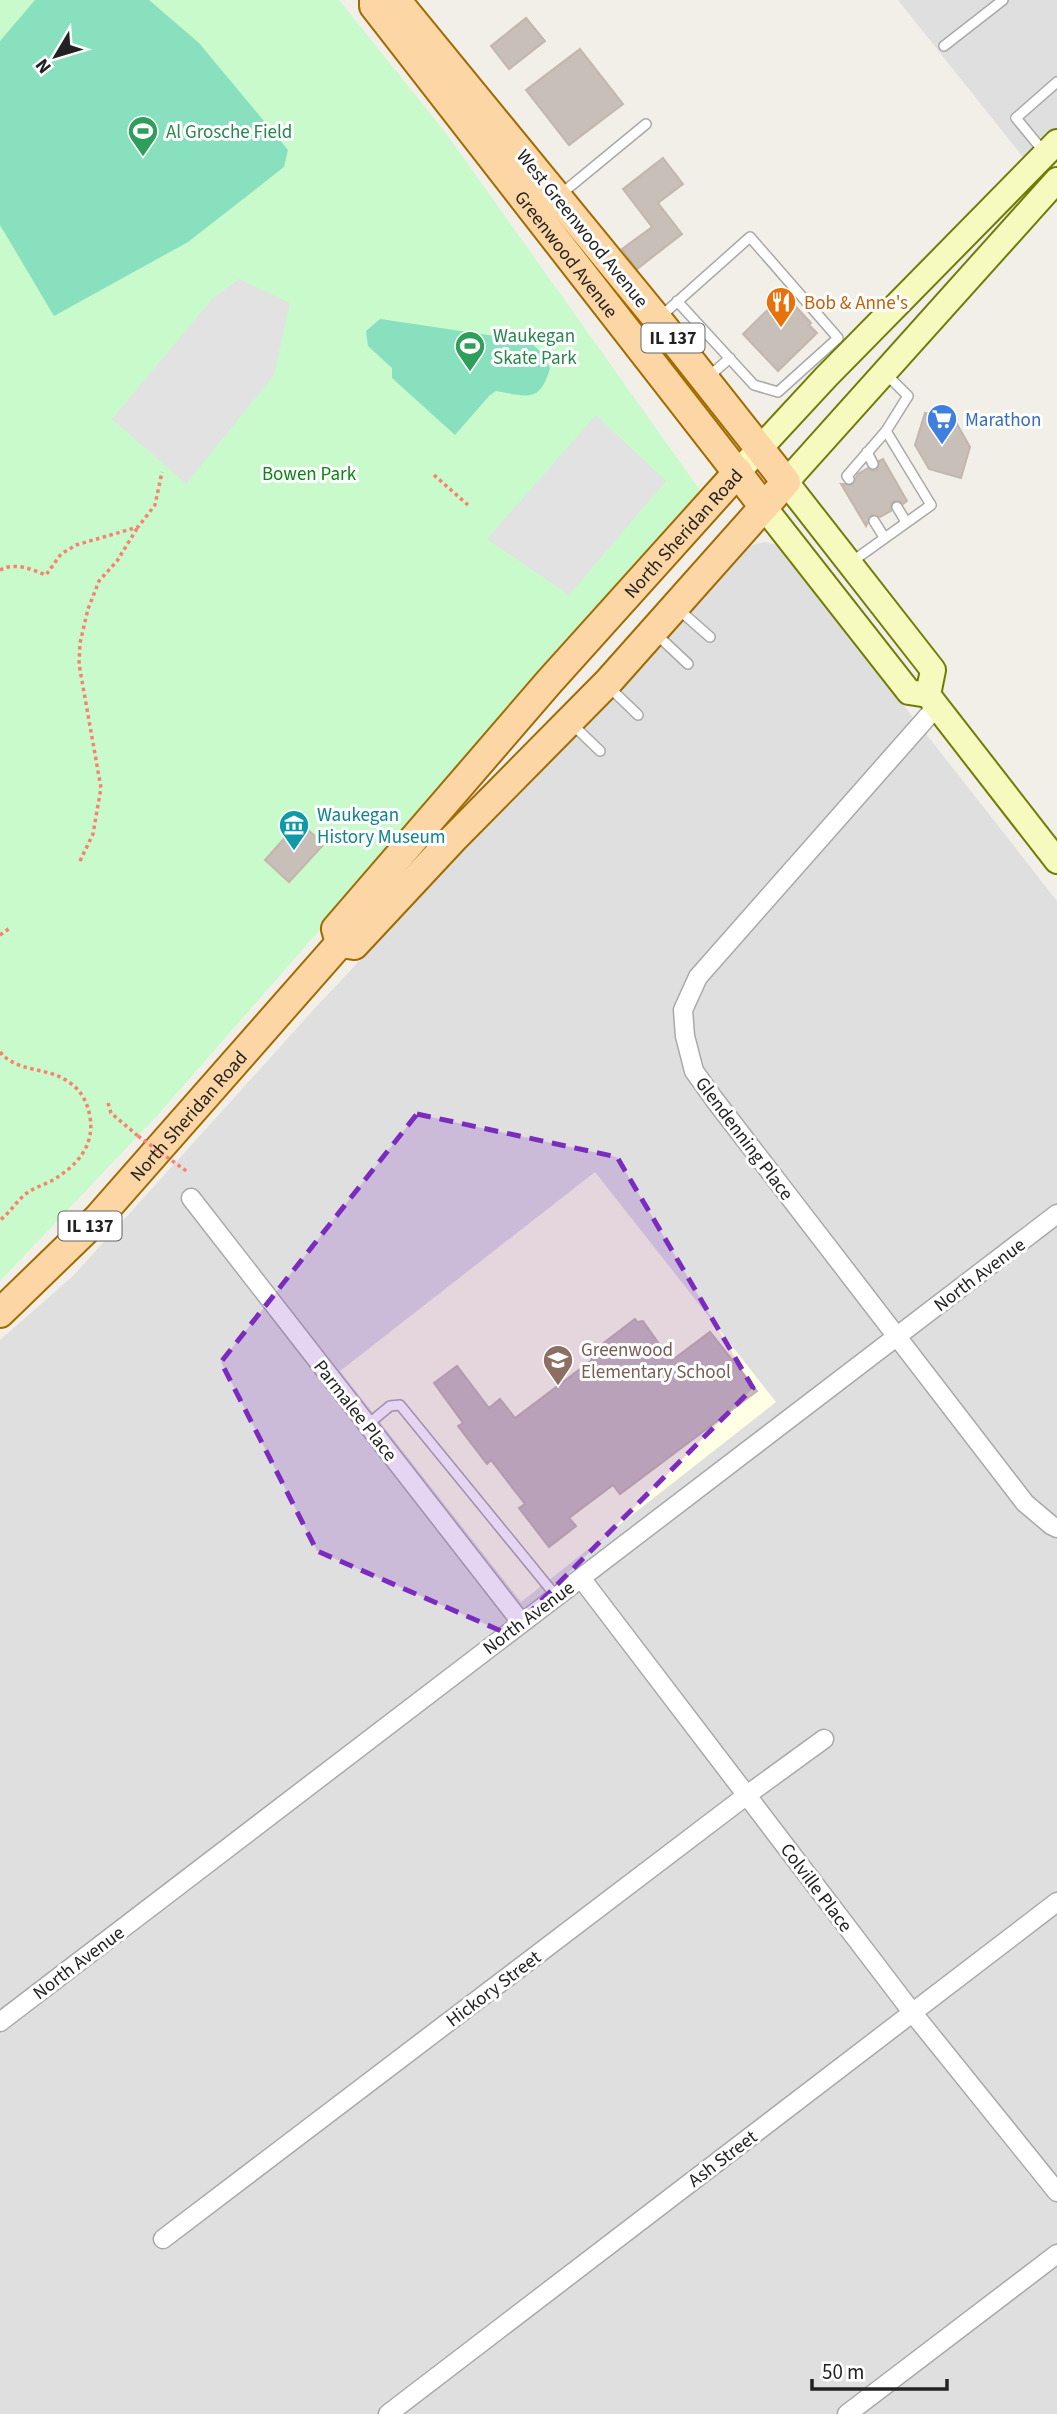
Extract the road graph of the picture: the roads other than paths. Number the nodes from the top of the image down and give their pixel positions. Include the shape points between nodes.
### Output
1 (374, 0) edge
2 (396, 0) edge
3 (1003, 0) edge
4 (944, 46) dead end
5 (1057, 82) edge
6 (646, 124) dead end
7 (1051, 148) edge
8 (1057, 180) edge
9 (557, 197) junction
10 (668, 310) junction
11 (730, 358) junction
12 (819, 369) junction
13 (886, 373) junction
14 (706, 380) junction
15 (886, 430) junction
16 (760, 448) junction
17 (867, 452) junction
18 (873, 464) dead end
19 (737, 472) junction
20 (849, 479) dead end
21 (786, 482) junction
22 (764, 507) junction
23 (897, 508) dead end
24 (874, 521) dead end
25 (905, 522) junction
26 (884, 537) junction
27 (849, 564) junction
28 (676, 607) junction
29 (654, 632) junction
30 (710, 638) dead end
31 (688, 664) dead end
32 (606, 685) junction
33 (932, 701) junction
34 (638, 715) dead end
35 (570, 722) junction
36 (600, 751) dead end
37 (1057, 861) edge
38 (340, 943) junction
39 (191, 1198) dead end
40 (1057, 1214) edge
41 (0, 1313) edge
42 (897, 1337) junction
43 (367, 1425) junction
44 (1057, 1528) edge
45 (581, 1578) junction
46 (556, 1596) junction
47 (521, 1622) junction
48 (824, 1739) dead end
49 (747, 1795) junction
50 (1057, 1902) edge
51 (912, 2012) junction
52 (0, 2022) edge
53 (1057, 2192) edge
54 (163, 2239) dead end
55 (1057, 2254) edge
56 (388, 2414) edge
57 (848, 2414) edge

1 - 19 main road, Greenwood Avenue / IL 137 via 374,6
2 - 9 main road, West Greenwood Avenue / IL 137
3 - 4 lane
5 - 7 lane via 1016,118
6 - 9 lane
7 - 12 main road, North Sheridan Road
8 - 13 main road, North Sheridan Road
9 - 10 main road, West Greenwood Avenue / IL 137
10 - 11 lane
10 - 12 lane via 751,237 838,338
10 - 14 main road, West Greenwood Avenue / IL 137
11 - 12 lane via 754,385 778,392
11 - 14 lane
12 - 16 main road, North Sheridan Road
13 - 15 lane via 908,396
13 - 21 main road, North Sheridan Road
14 - 16 main road, West Greenwood Avenue / IL 137
15 - 17 lane
15 - 25 lane via 931,505
16 - 19 main road, North Sheridan Road
16 - 21 main road, West Greenwood Avenue / IL 137
17 - 18 lane
17 - 20 lane
19 - 22 main road, Greenwood Avenue
19 - 38 main road, North Sheridan Road / IL 137 via 336,929
21 - 22 main road, North Sheridan Road / IL 137
21 - 27 main road, West Greenwood Avenue
22 - 28 main road, North Sheridan Road / IL 137
22 - 33 main road via 909,692
23 - 25 lane
24 - 26 lane
25 - 26 lane
26 - 27 lane
27 - 33 main road, West Greenwood Avenue via 933,670
28 - 29 main road, North Sheridan Road / IL 137
28 - 30 lane
29 - 31 lane
29 - 32 main road, North Sheridan Road / IL 137
32 - 34 lane
32 - 35 main road, North Sheridan Road / IL 137
33 - 37 main road
33 - 42 street, Glendenning Place via 698,977 683,1010 694,1071
35 - 36 lane
35 - 38 main road, North Sheridan Road / IL 137 via 354,945
38 - 41 main road, North Sheridan Road / IL 137 via 98,1218
39 - 43 street, Parmalee Place
40 - 42 street, North Avenue
42 - 44 street, Glendenning Place via 1025,1503
42 - 45 street, North Avenue
43 - 46 lane via 390,1406 400,1405
43 - 47 street, Parmalee Place
45 - 46 street, North Avenue
45 - 49 street, Colville Place
46 - 47 street, North Avenue
47 - 52 street, North Avenue
48 - 49 street, Hickory Street
49 - 51 street, Colville Place
49 - 54 street, Hickory Street
50 - 51 street, Ash Street
51 - 53 street, Colville Place
51 - 56 street, Ash Street
55 - 57 street

